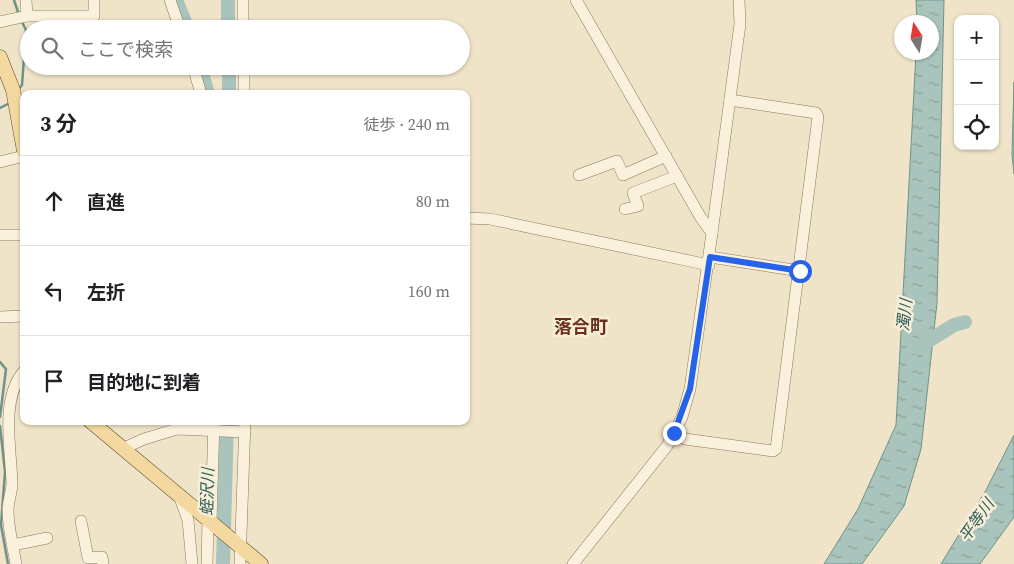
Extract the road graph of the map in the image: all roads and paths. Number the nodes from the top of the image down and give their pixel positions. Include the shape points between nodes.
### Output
1 (26, 0) edge
2 (94, 0) edge
3 (170, 0) edge
4 (243, 0) edge
5 (576, 0) edge
6 (739, 0) edge
7 (22, 17) junction
8 (177, 20) edge
9 (243, 20) edge
10 (0, 22) edge
11 (0, 57) edge
12 (195, 75) edge
13 (244, 75) edge
14 (199, 90) edge
15 (244, 90) edge
16 (730, 100) junction
17 (20, 126) edge
18 (666, 156) junction
19 (20, 157) edge
20 (0, 162) edge
21 (579, 175) dead end
22 (677, 176) junction
23 (625, 209) dead end
24 (470, 218) edge
25 (712, 233) junction
26 (0, 235) edge
27 (20, 235) edge
28 (709, 261) junction
29 (800, 271) junction
30 (20, 316) edge
31 (0, 317) edge
32 (20, 375) edge
33 (5, 397) edge
34 (95, 425) edge
35 (244, 428) edge
36 (215, 429) edge
37 (674, 433) junction
38 (122, 449) junction
39 (5, 451) edge
40 (180, 498) junction
41 (81, 521) dead end
42 (211, 522) junction
43 (47, 538) dead end
44 (13, 545) junction
45 (239, 546) junction
46 (16, 564) edge
47 (103, 564) edge
48 (192, 564) edge
49 (207, 564) edge
50 (240, 564) edge
51 (261, 564) edge
52 (574, 564) edge

1 - 7 street
2 - 7 street via 94,16
3 - 8 street
4 - 9 street
5 - 18 street
6 - 16 street via 740,24
7 - 10 street
11 - 17 main road via 15,96
12 - 14 street
13 - 15 street
16 - 25 street
16 - 29 street via 816,113 818,117
18 - 21 street via 623,175 617,160
18 - 22 street
19 - 20 street
22 - 23 street via 634,193 638,206
22 - 25 street
24 - 28 street via 490,219
25 - 28 street
26 - 27 street
28 - 29 street
28 - 37 street via 690,389
29 - 37 street via 776,449 685,439
30 - 31 street
32 - 33 street
33 - 39 street
34 - 38 main road
35 - 36 street
35 - 45 street
36 - 38 street via 177,429
36 - 42 street
37 - 52 street
38 - 40 main road
39 - 44 street via 12,488 8,509
40 - 42 main road
40 - 48 street via 188,520
41 - 47 street via 88,558 102,557
42 - 45 main road
42 - 49 street
43 - 44 street
44 - 46 street
45 - 50 street
45 - 51 main road

